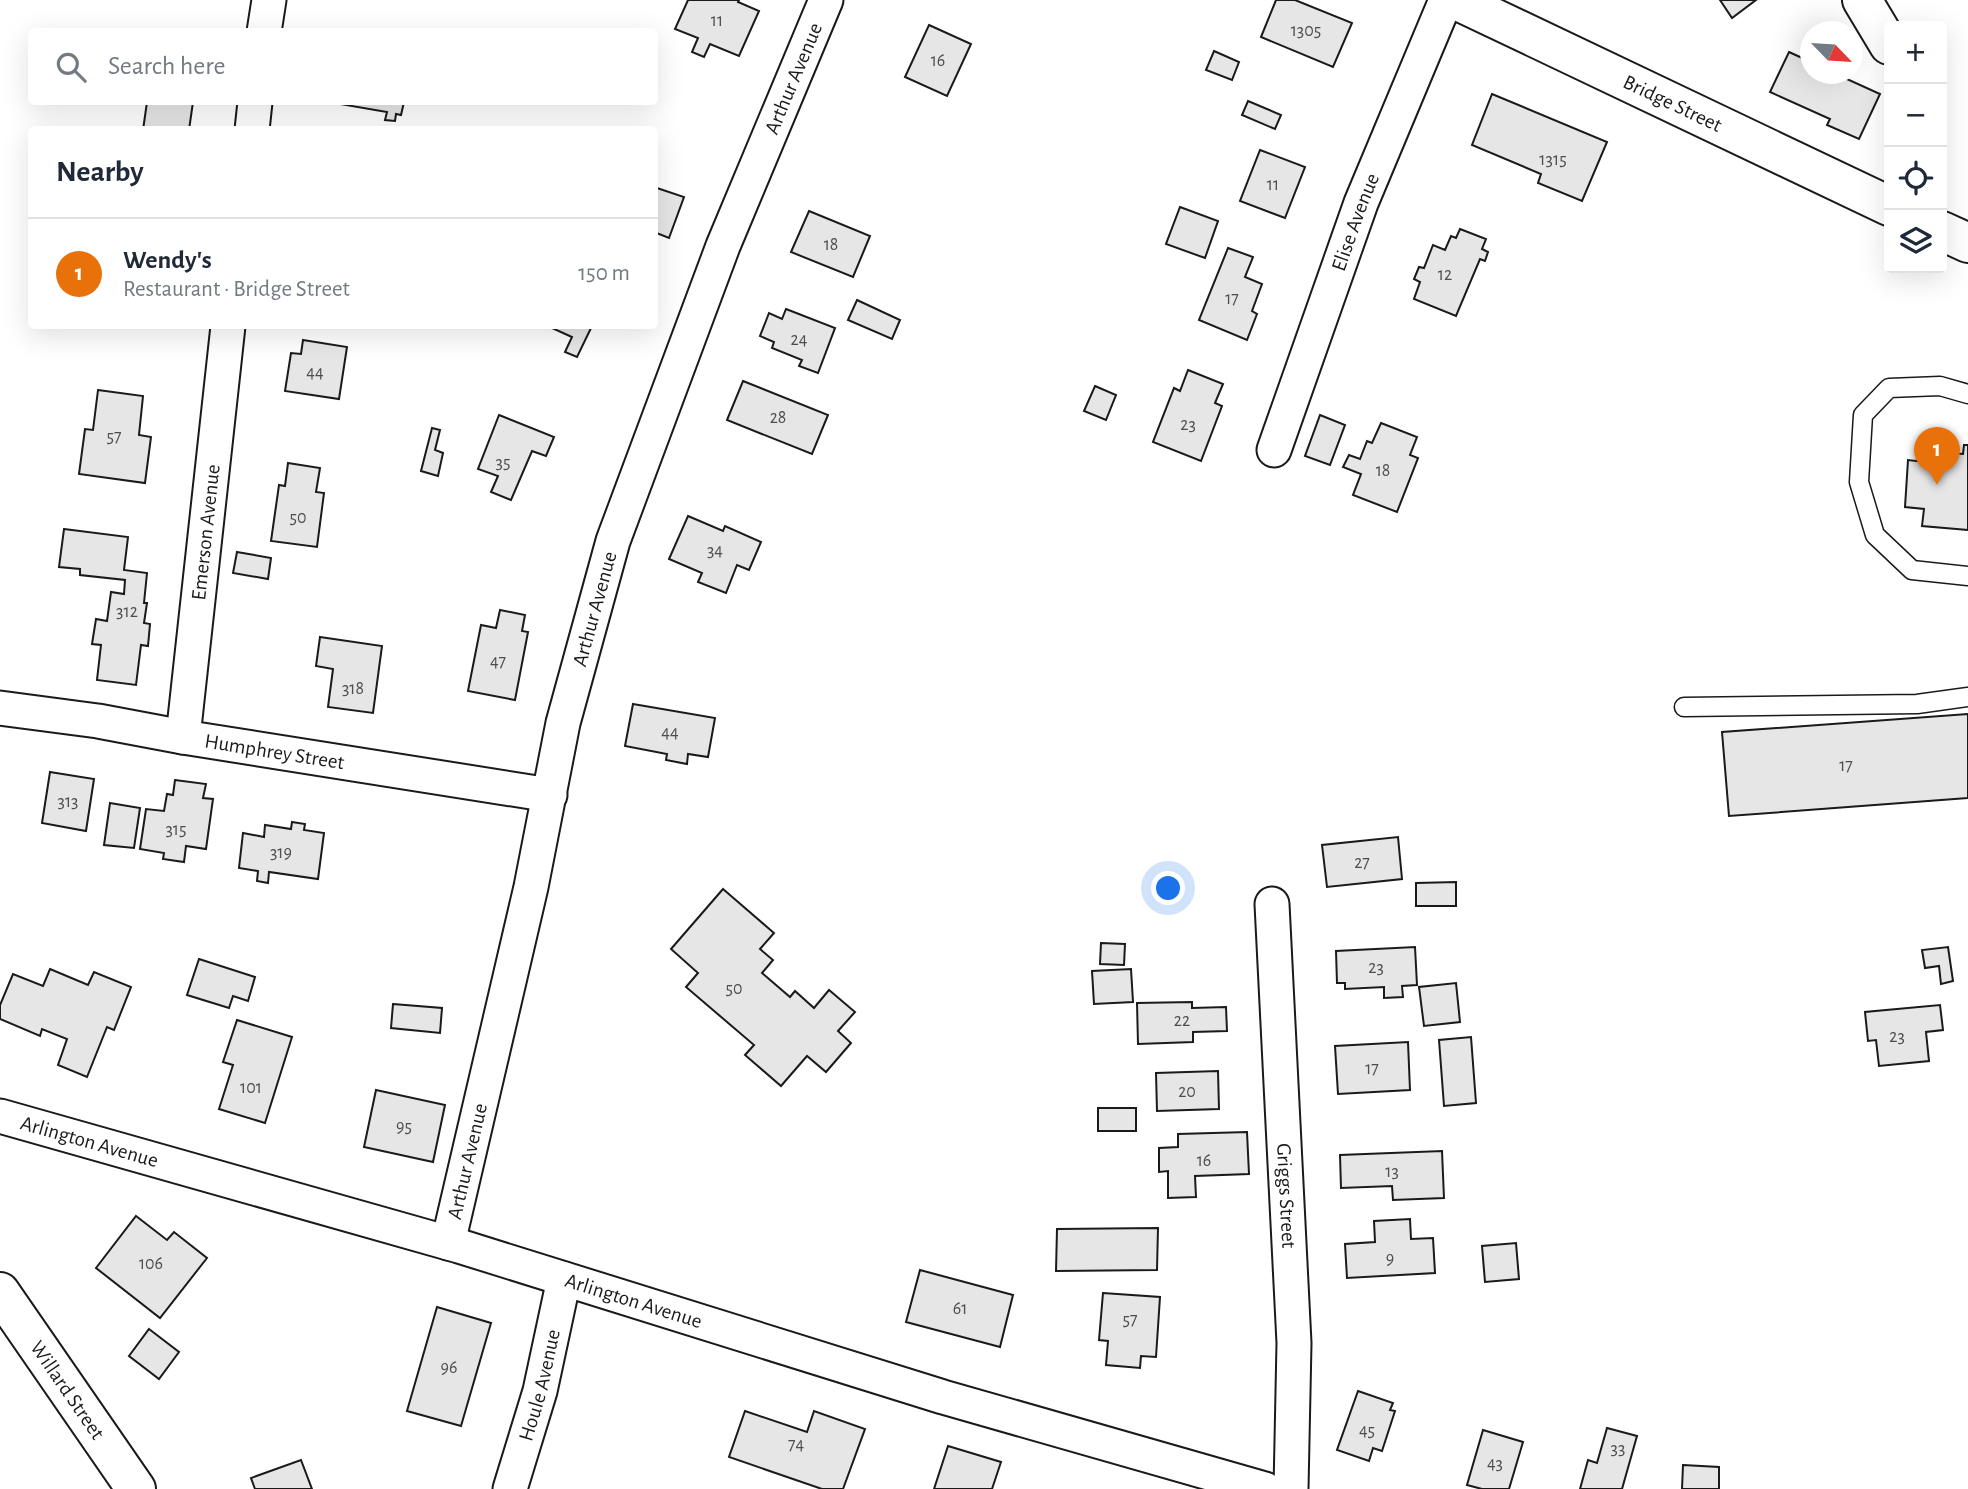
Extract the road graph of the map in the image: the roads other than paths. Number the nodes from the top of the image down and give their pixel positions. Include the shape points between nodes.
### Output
1 (269, 0) edge
2 (826, 0) edge
3 (1446, 0) edge
4 (1456, 0) edge
5 (1862, 0) edge
6 (265, 28) edge
7 (1884, 37) edge
8 (255, 105) edge
9 (252, 126) edge
10 (1884, 204) edge
11 (1947, 233) edge
12 (1968, 243) edge
13 (228, 329) edge
14 (1968, 394) edge
15 (1274, 450) dead end
16 (1968, 576) edge
17 (1968, 697) edge
18 (1684, 707) dead end
19 (0, 708) edge
20 (183, 737) junction
21 (550, 795) junction
22 (1272, 904) dead end
23 (0, 1116) edge
24 (448, 1243) junction
25 (564, 1279) junction
26 (0, 1292) edge
27 (136, 1489) edge
28 (510, 1489) edge
29 (1265, 1489) edge
30 (1291, 1489) edge

1 - 6 street
2 - 21 street, Arthur Avenue via 723,246 613,541 564,723
3 - 15 street, Elise Avenue via 1362,203
4 - 10 main road, Bridge Street
5 - 7 main road
8 - 9 street
11 - 12 main road
13 - 20 street, Emerson Avenue
14 - 16 lane via 1940,386 1889,388 1863,415 1860,482 1875,535 1912,569
17 - 18 lane via 1917,704
19 - 20 street, Humphrey Street
20 - 21 street, Humphrey Street
21 - 24 street, Arthur Avenue
22 - 30 street, Griggs Street via 1294,1343
23 - 24 street, Arlington Avenue
24 - 25 street, Arlington Avenue
25 - 28 street, Houle Avenue via 540,1391
25 - 29 street, Arlington Avenue via 943,1397
26 - 27 main road, Willard Street

